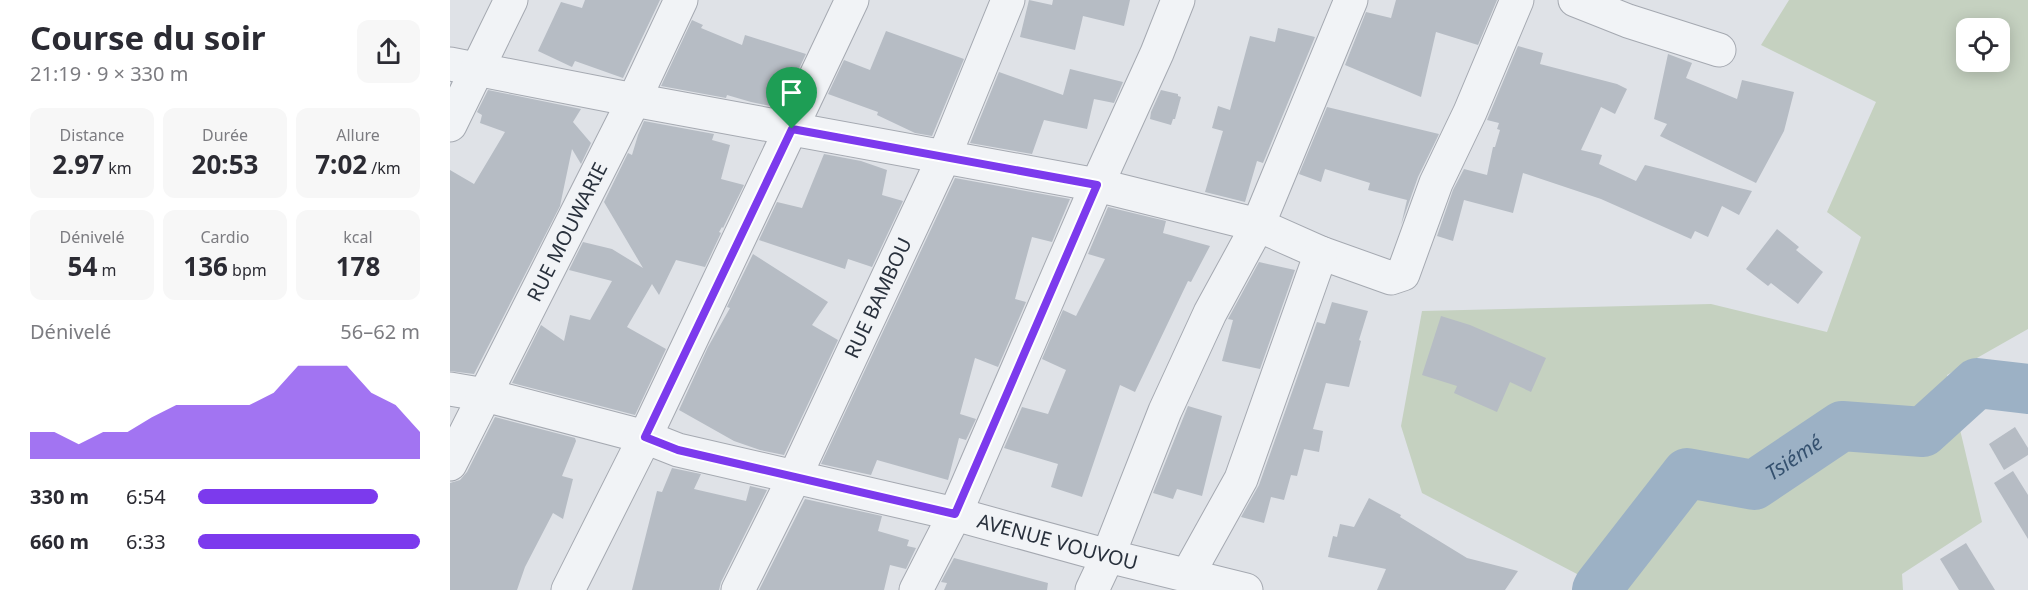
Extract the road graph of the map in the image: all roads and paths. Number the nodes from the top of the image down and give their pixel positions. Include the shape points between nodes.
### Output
1 (511, 0) edge
2 (681, 0) edge
3 (852, 0) edge
4 (1008, 0) edge
5 (1178, 0) edge
6 (1351, 0) edge
7 (1517, 0) edge
8 (1575, 0) edge
9 (1719, 50) dead end
10 (464, 67) edge
11 (634, 100) junction
12 (450, 125) edge
13 (792, 129) junction
14 (944, 157) junction
15 (1097, 185) junction
16 (1258, 225) junction
17 (1321, 253) junction
18 (450, 389) edge
19 (485, 395) junction
20 (645, 437) junction
21 (450, 464) edge
22 (795, 476) junction
23 (955, 514) junction
24 (1108, 556) junction
25 (1187, 576) junction
26 (568, 590) edge
27 (738, 590) edge
28 (916, 590) edge
29 (1092, 590) edge
30 (1246, 590) edge

1 - 10 street
2 - 11 street, RUE MOUWARIE
3 - 13 street
4 - 14 street, RUE BAMBOU
5 - 15 street
6 - 16 street
7 - 17 street via 1436,183 1403,274 1391,278
8 - 9 street
10 - 11 street
10 - 12 street
11 - 13 street
11 - 19 street, RUE MOUWARIE
13 - 14 street
13 - 20 street
14 - 15 street
14 - 22 street, RUE BAMBOU
15 - 16 street
15 - 23 street
16 - 17 street
16 - 24 street via 1210,313 1165,411
17 - 25 street via 1241,479
18 - 19 street, AVENUE VOUVOU
19 - 20 street, AVENUE VOUVOU
19 - 21 street, RUE MOUWARIE
20 - 22 street, AVENUE VOUVOU via 678,450
20 - 26 street
22 - 23 street, AVENUE VOUVOU
22 - 27 street, RUE BAMBOU
23 - 24 street, AVENUE VOUVOU
23 - 28 street
24 - 25 street, AVENUE VOUVOU
24 - 29 street
25 - 30 street, AVENUE VOUVOU

